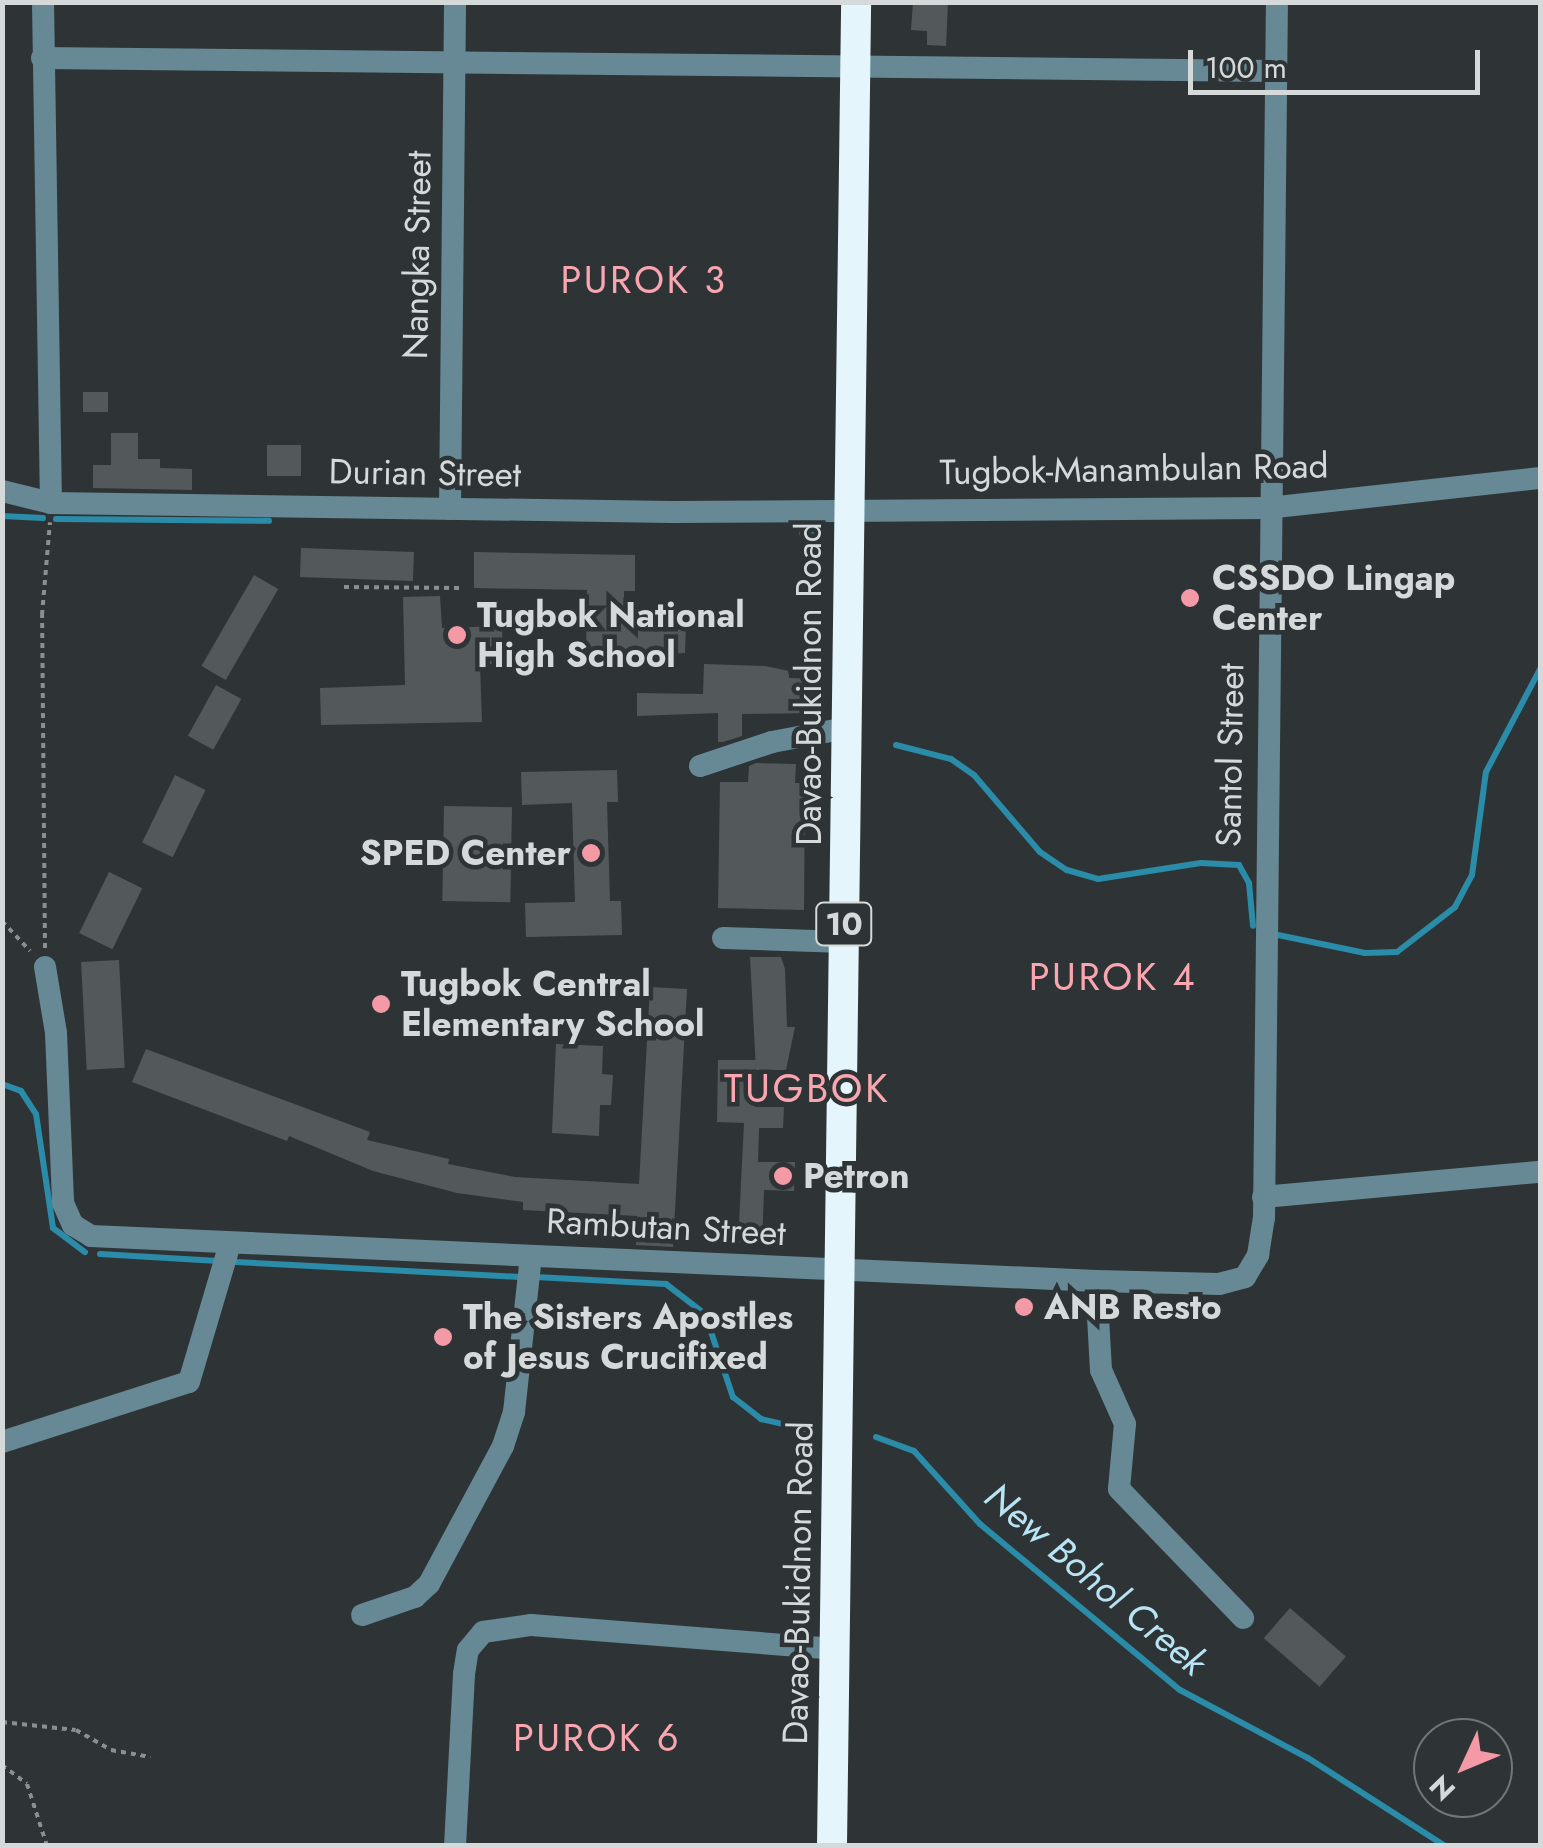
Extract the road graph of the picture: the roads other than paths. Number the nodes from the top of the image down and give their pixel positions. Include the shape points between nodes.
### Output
1 (43, 2) edge
2 (454, 2) edge
3 (856, 2) edge
4 (1277, 2) edge
5 (42, 58) junction
6 (454, 61) junction
7 (855, 66) junction
8 (1277, 71) junction
9 (1540, 478) edge
10 (2, 492) edge
11 (1268, 508) junction
12 (450, 509) junction
13 (848, 510) junction
14 (51, 512) junction
15 (846, 728) junction
16 (700, 766) dead end
17 (723, 938) dead end
18 (844, 942) junction
19 (45, 968) road end
20 (1540, 1172) edge
21 (1263, 1196) junction
22 (230, 1244) junction
23 (531, 1256) junction
24 (1252, 1266) joint
25 (840, 1270) junction
26 (1096, 1282) junction
27 (2, 1442) edge
28 (362, 1614) dead end
29 (1242, 1618) dead end
30 (834, 1649) junction
31 (455, 1846) edge
32 (832, 1846) edge

1 - 5 street
2 - 6 street, Nangka Street
3 - 7 highway, Davao-Bukidnon Road / 10
4 - 8 street, Santol Street
5 - 6 street
5 - 14 street
6 - 7 street
6 - 12 street, Nangka Street
7 - 8 street
7 - 13 highway, Davao-Bukidnon Road / 10
8 - 11 street, Santol Street
9 - 11 street, Tugbok-Manambulan Road
10 - 14 street, Durian Street
11 - 13 street, Tugbok-Manambulan Road
11 - 21 street, Santol Street
12 - 13 street, Durian Street
12 - 14 street, Durian Street
13 - 15 highway, Davao-Bukidnon Road / 10
15 - 16 street via 772,742
15 - 18 highway, Davao-Bukidnon Road / 10
17 - 18 street
18 - 25 highway, Davao-Bukidnon Road / 10
19 - 22 street, Rambutan Street via 54,1004 63,1203 72,1225 105,1238
20 - 21 street
21 - 24 street, Santol Street
22 - 23 street, Rambutan Street
22 - 27 street via 190,1382
23 - 25 street, Rambutan Street
23 - 28 street via 514,1412 503,1446 429,1584 415,1597
24 - 26 street, Rambutan Street via 1234,1283
25 - 26 street, Rambutan Street
25 - 30 highway, Davao-Bukidnon Road / 10
26 - 29 street via 1100,1370 1125,1424 1120,1489
30 - 31 street via 492,1627 468,1650
30 - 32 highway, Davao-Bukidnon Road / 10

